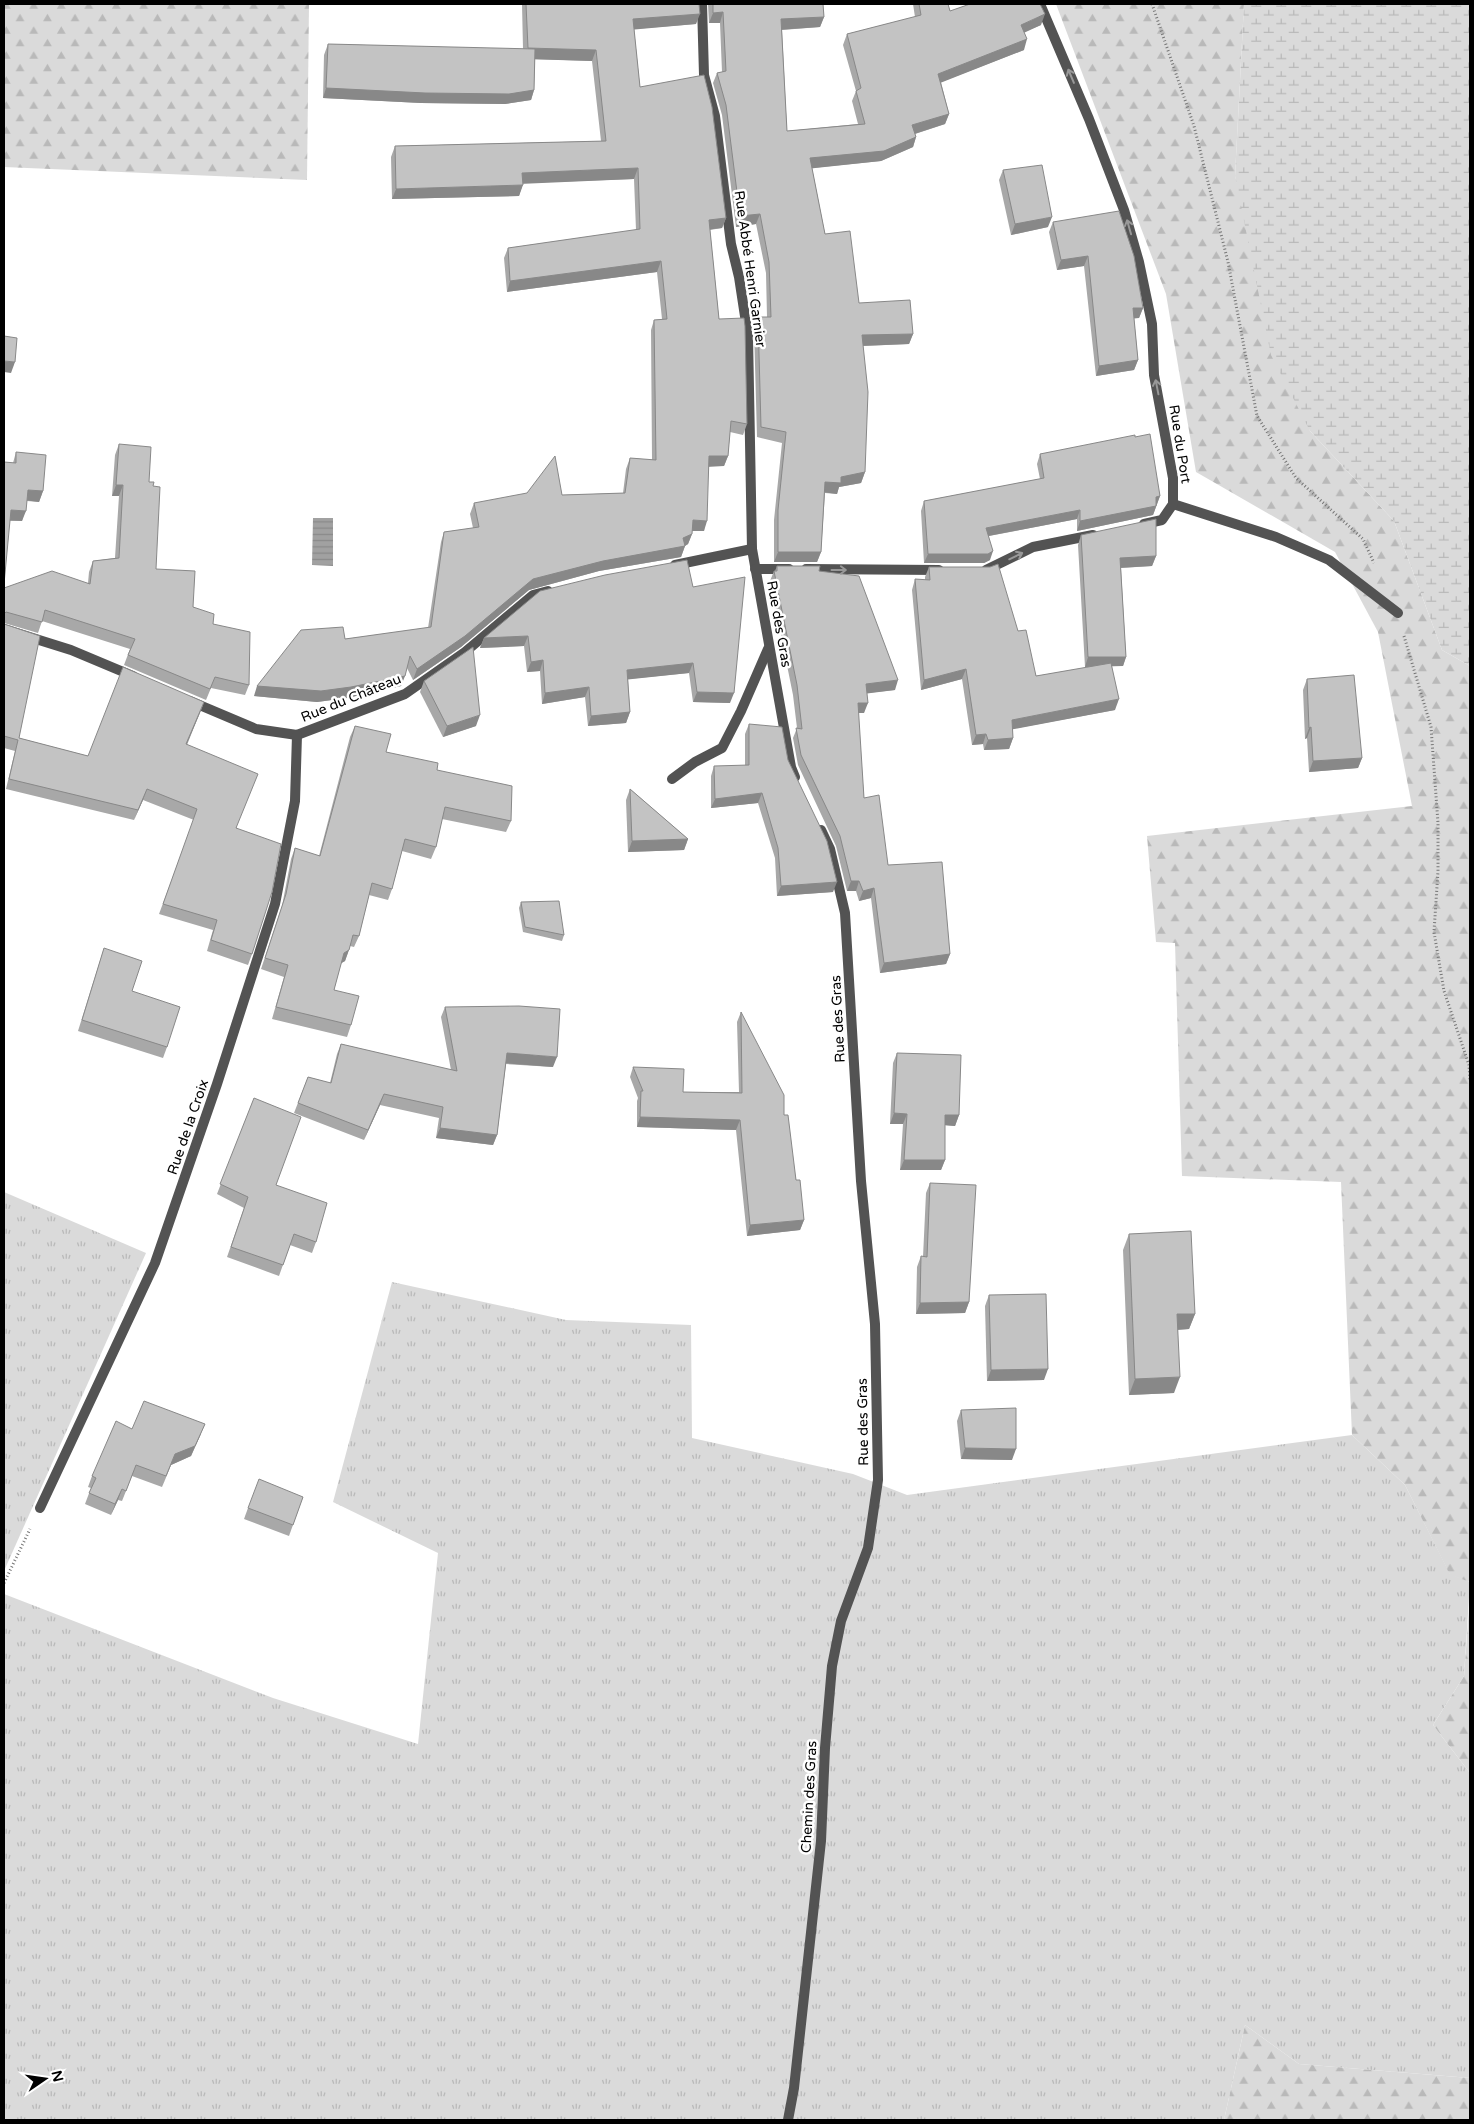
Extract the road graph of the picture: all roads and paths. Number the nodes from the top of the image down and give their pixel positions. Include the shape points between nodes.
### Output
1 (702, 4) edge
2 (1040, 4) edge
3 (1152, 4) edge
4 (1173, 504) junction
5 (1135, 526) edge
6 (1107, 532) edge
7 (752, 549) junction
8 (668, 566) edge
9 (756, 569) junction
10 (948, 570) edge
11 (976, 570) edge
12 (1378, 572) dead end
13 (562, 588) edge
14 (1398, 613) joint
15 (4, 629) edge
16 (768, 648) junction
17 (141, 680) edge
18 (176, 695) edge
19 (297, 735) junction
20 (672, 779) dead end
21 (799, 784) edge
22 (815, 816) edge
23 (1470, 1080) edge
24 (878, 1480) joint
25 (40, 1508) joint
26 (4, 1583) edge
27 (788, 2120) edge

1 - 7 street, Rue Abbé Henri Garnier via 704,75 715,116 748,336
4 -> 2 street, Rue du Port via 1173,478 1154,374 1152,324 1139,262 1124,210
3 - 12 path via 1196,136 1228,262 1257,416 1296,478 1363,538
4 - 5 street, Rue du Port via 1162,520
4 - 14 street via 1276,537 1329,560
11 -> 6 street via 986,570 1033,548
7 - 8 street
7 - 9 street, Rue Abbé Henri Garnier
9 -> 10 street
9 - 16 street, Rue des Gras
13 - 19 street, Rue du Château via 533,595 465,652 405,694
14 - 23 path via 1431,727 1438,823 1434,932 1444,991 1469,1065
15 - 17 street via 71,650
16 - 20 street via 722,748
16 - 21 street, Rue des Gras via 791,767
18 - 19 street, Rue du Château via 256,728
19 - 25 street, Rue de la Croix via 295,801 275,904 217,1084 155,1263
22 - 24 street, Rue des Gras via 830,849 845,913 861,1181 876,1324
24 - 27 street, Chemin des Gras via 868,1548 841,1622 832,1666 821,1840
25 - 26 path

